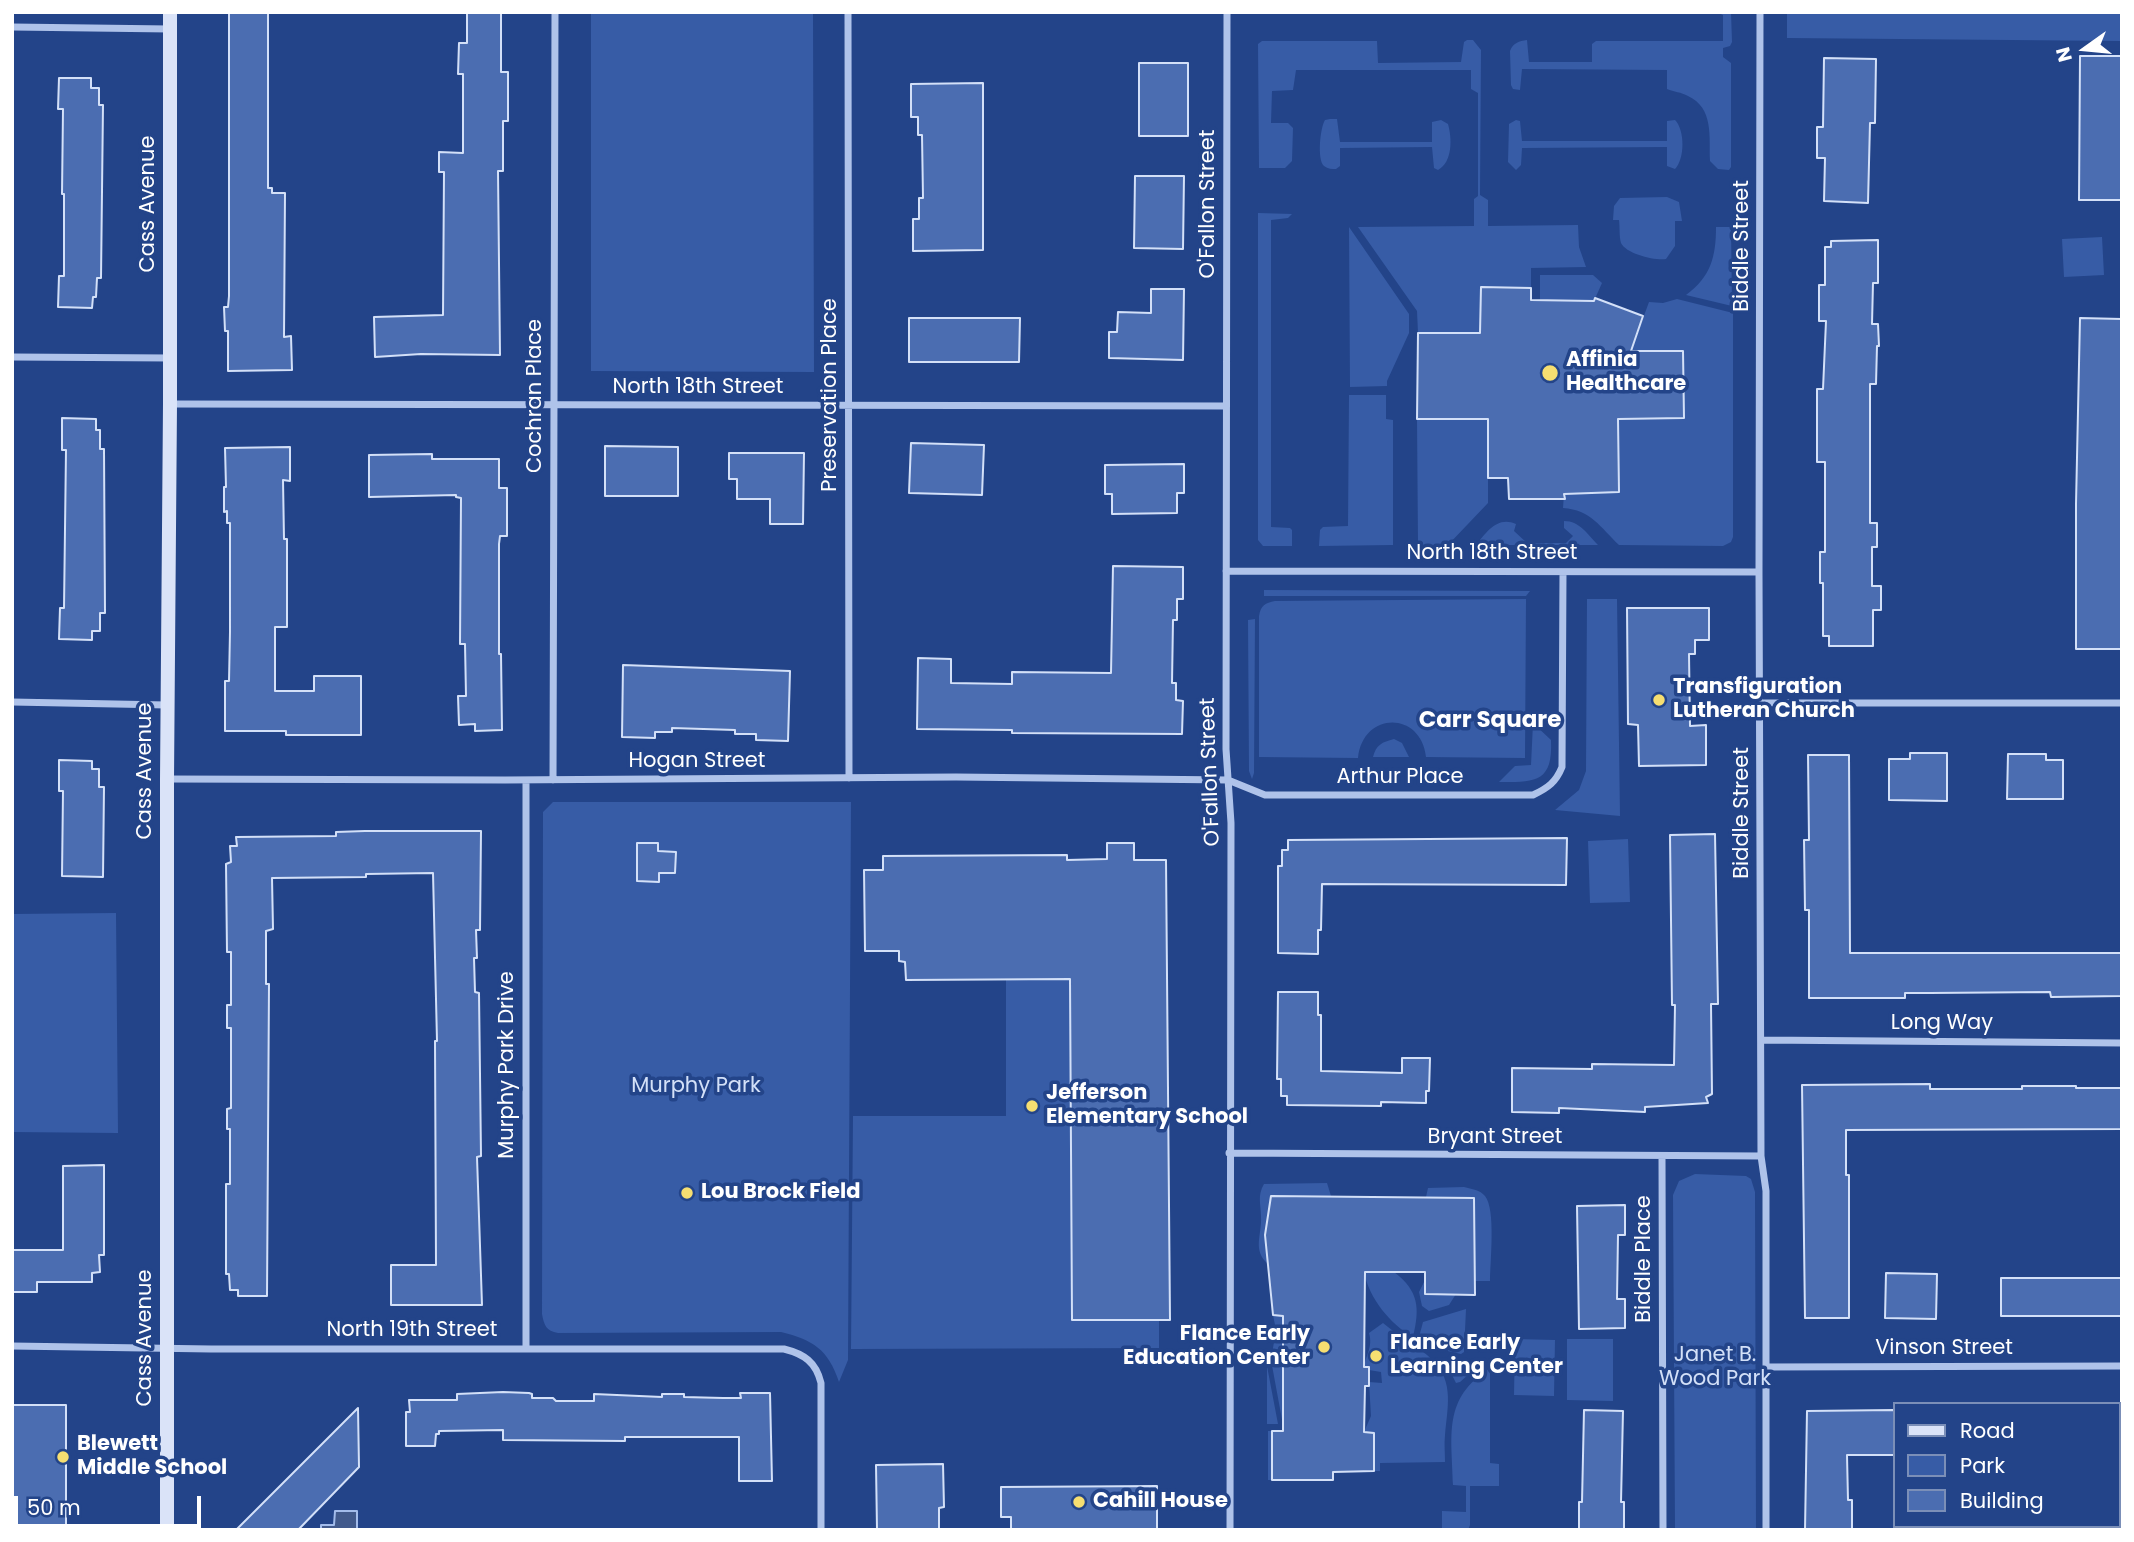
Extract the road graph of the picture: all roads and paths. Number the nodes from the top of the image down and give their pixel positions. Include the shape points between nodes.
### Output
1 (170, 12) edge
2 (555, 12) edge
3 (848, 12) edge
4 (1227, 12) edge
5 (1760, 12) edge
6 (12, 27) edge
7 (170, 29) junction
8 (12, 357) edge
9 (170, 358) junction
10 (170, 404) junction
11 (554, 405) junction
12 (849, 406) junction
13 (1226, 406) junction
14 (1226, 571) junction
15 (1563, 572) junction
16 (1759, 572) junction
17 (12, 702) edge
18 (1760, 703) junction
19 (2122, 703) edge
20 (167, 705) junction
21 (849, 778) junction
22 (167, 779) junction
23 (526, 780) junction
24 (553, 780) junction
25 (1227, 780) junction
26 (1762, 1040) junction
27 (2122, 1043) edge
28 (1229, 1153) junction
29 (1662, 1156) junction
30 (1761, 1156) junction
31 (12, 1346) edge
32 (167, 1347) junction
33 (526, 1349) junction
34 (2122, 1366) edge
35 (1766, 1367) junction
36 (167, 1530) edge
37 (821, 1530) edge
38 (1230, 1530) edge
39 (1663, 1530) edge
40 (1766, 1530) edge

1 - 7 main road, Cass Avenue
2 - 11 street, Cochran Place
3 - 12 street, Preservation Place
4 - 13 street, O'Fallon Street
5 - 16 street, Biddle Street
6 - 7 street
7 - 9 main road, Cass Avenue
8 - 9 street
9 - 10 main road, Cass Avenue
10 - 11 street, North 18th Street
10 - 20 main road, Cass Avenue
11 - 12 street, North 18th Street
11 - 24 street, Cochran Place
12 - 13 street, North 18th Street
12 - 21 street, Preservation Place
13 - 14 street, O'Fallon Street
14 - 15 street, North 18th Street
14 - 25 street, O'Fallon Street
15 - 16 street, North 18th Street
15 - 25 street, Arthur Place via 1562,767 1546,789 1525,795 1265,795
16 - 18 street, Biddle Street
17 - 20 street
18 - 19 street
18 - 26 street, Biddle Street
20 - 22 main road, Cass Avenue
21 - 24 street, Hogan Street
21 - 25 street, Hogan Street
22 - 23 street, Hogan Street
22 - 32 main road, Cass Avenue
23 - 24 street, Hogan Street
23 - 33 street, Murphy Park Drive
25 - 28 street, O'Fallon Street via 1231,823
26 - 27 street, Long Way
26 - 30 street, Biddle Street
28 - 29 street, Bryant Street
28 - 38 street, O'Fallon Street
29 - 30 street, Bryant Street
29 - 39 street, Biddle Place
30 - 35 street, Biddle Street via 1766,1191
31 - 32 street, North 19th Street
32 - 33 street, North 19th Street
32 - 36 main road, Cass Avenue
33 - 37 street, North 19th Street via 797,1352 810,1360 821,1382
34 - 35 street, Vinson Street
35 - 40 street, Biddle Street

